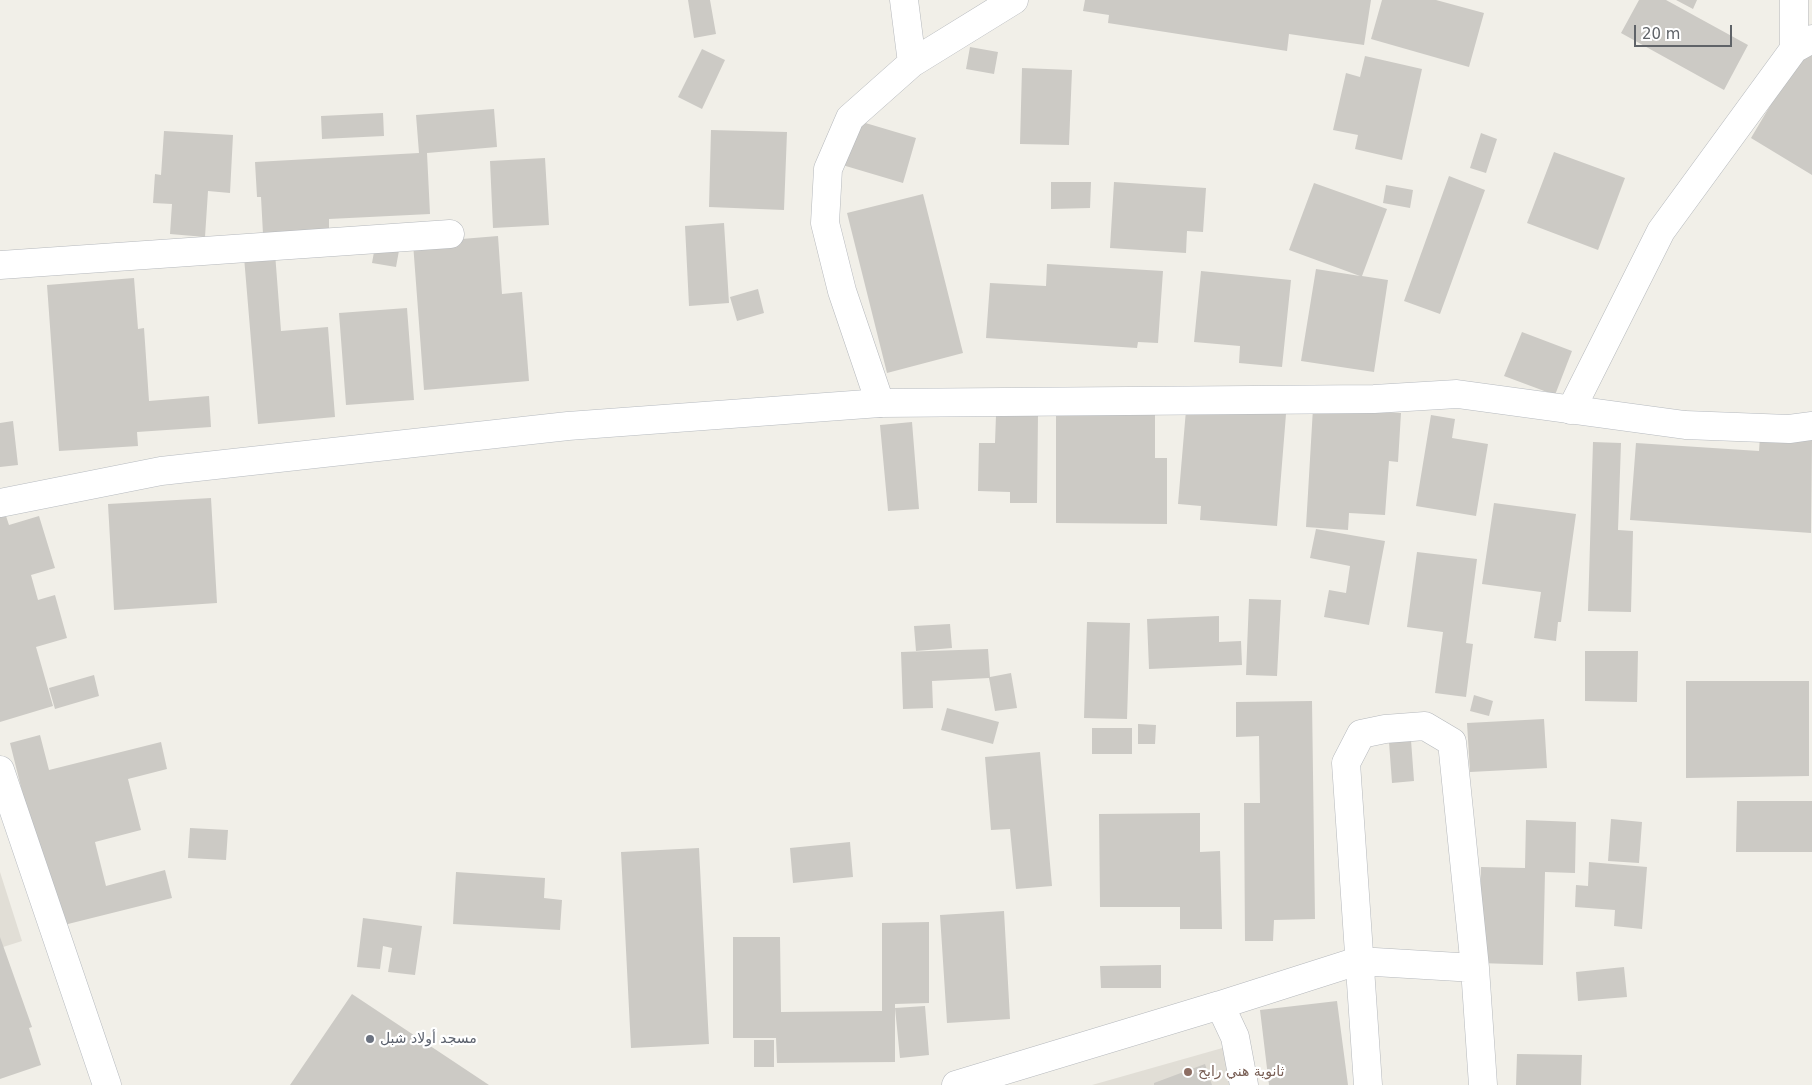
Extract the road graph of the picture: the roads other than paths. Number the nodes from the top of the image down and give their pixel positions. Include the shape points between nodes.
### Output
1 (904, 0) edge
2 (1014, 0) edge
3 (1794, 0) edge
4 (1803, 44) edge
5 (912, 63) junction
6 (450, 234) dead end
7 (0, 265) edge
8 (880, 403) junction
9 (1571, 410) junction
10 (1812, 426) edge
11 (0, 503) edge
12 (0, 770) edge
13 (1358, 960) junction
14 (1474, 968) junction
15 (1220, 1006) junction
16 (106, 1085) edge
17 (956, 1085) edge
18 (1244, 1085) edge
19 (1368, 1085) edge
20 (1483, 1085) edge

1 - 5 street
2 - 5 street
3 - 4 street
4 - 9 street via 1661,231
5 - 8 street via 850,118 828,169 825,224 842,291
6 - 7 street
8 - 9 street via 1374,399 1457,394
8 - 11 street via 568,426 162,470
9 - 10 street via 1685,425 1789,429
12 - 16 street
13 - 14 street
13 - 14 street via 1346,763 1361,734 1425,726 1452,742
13 - 15 street
13 - 19 street
14 - 20 street
15 - 17 street
15 - 18 street via 1235,1037

